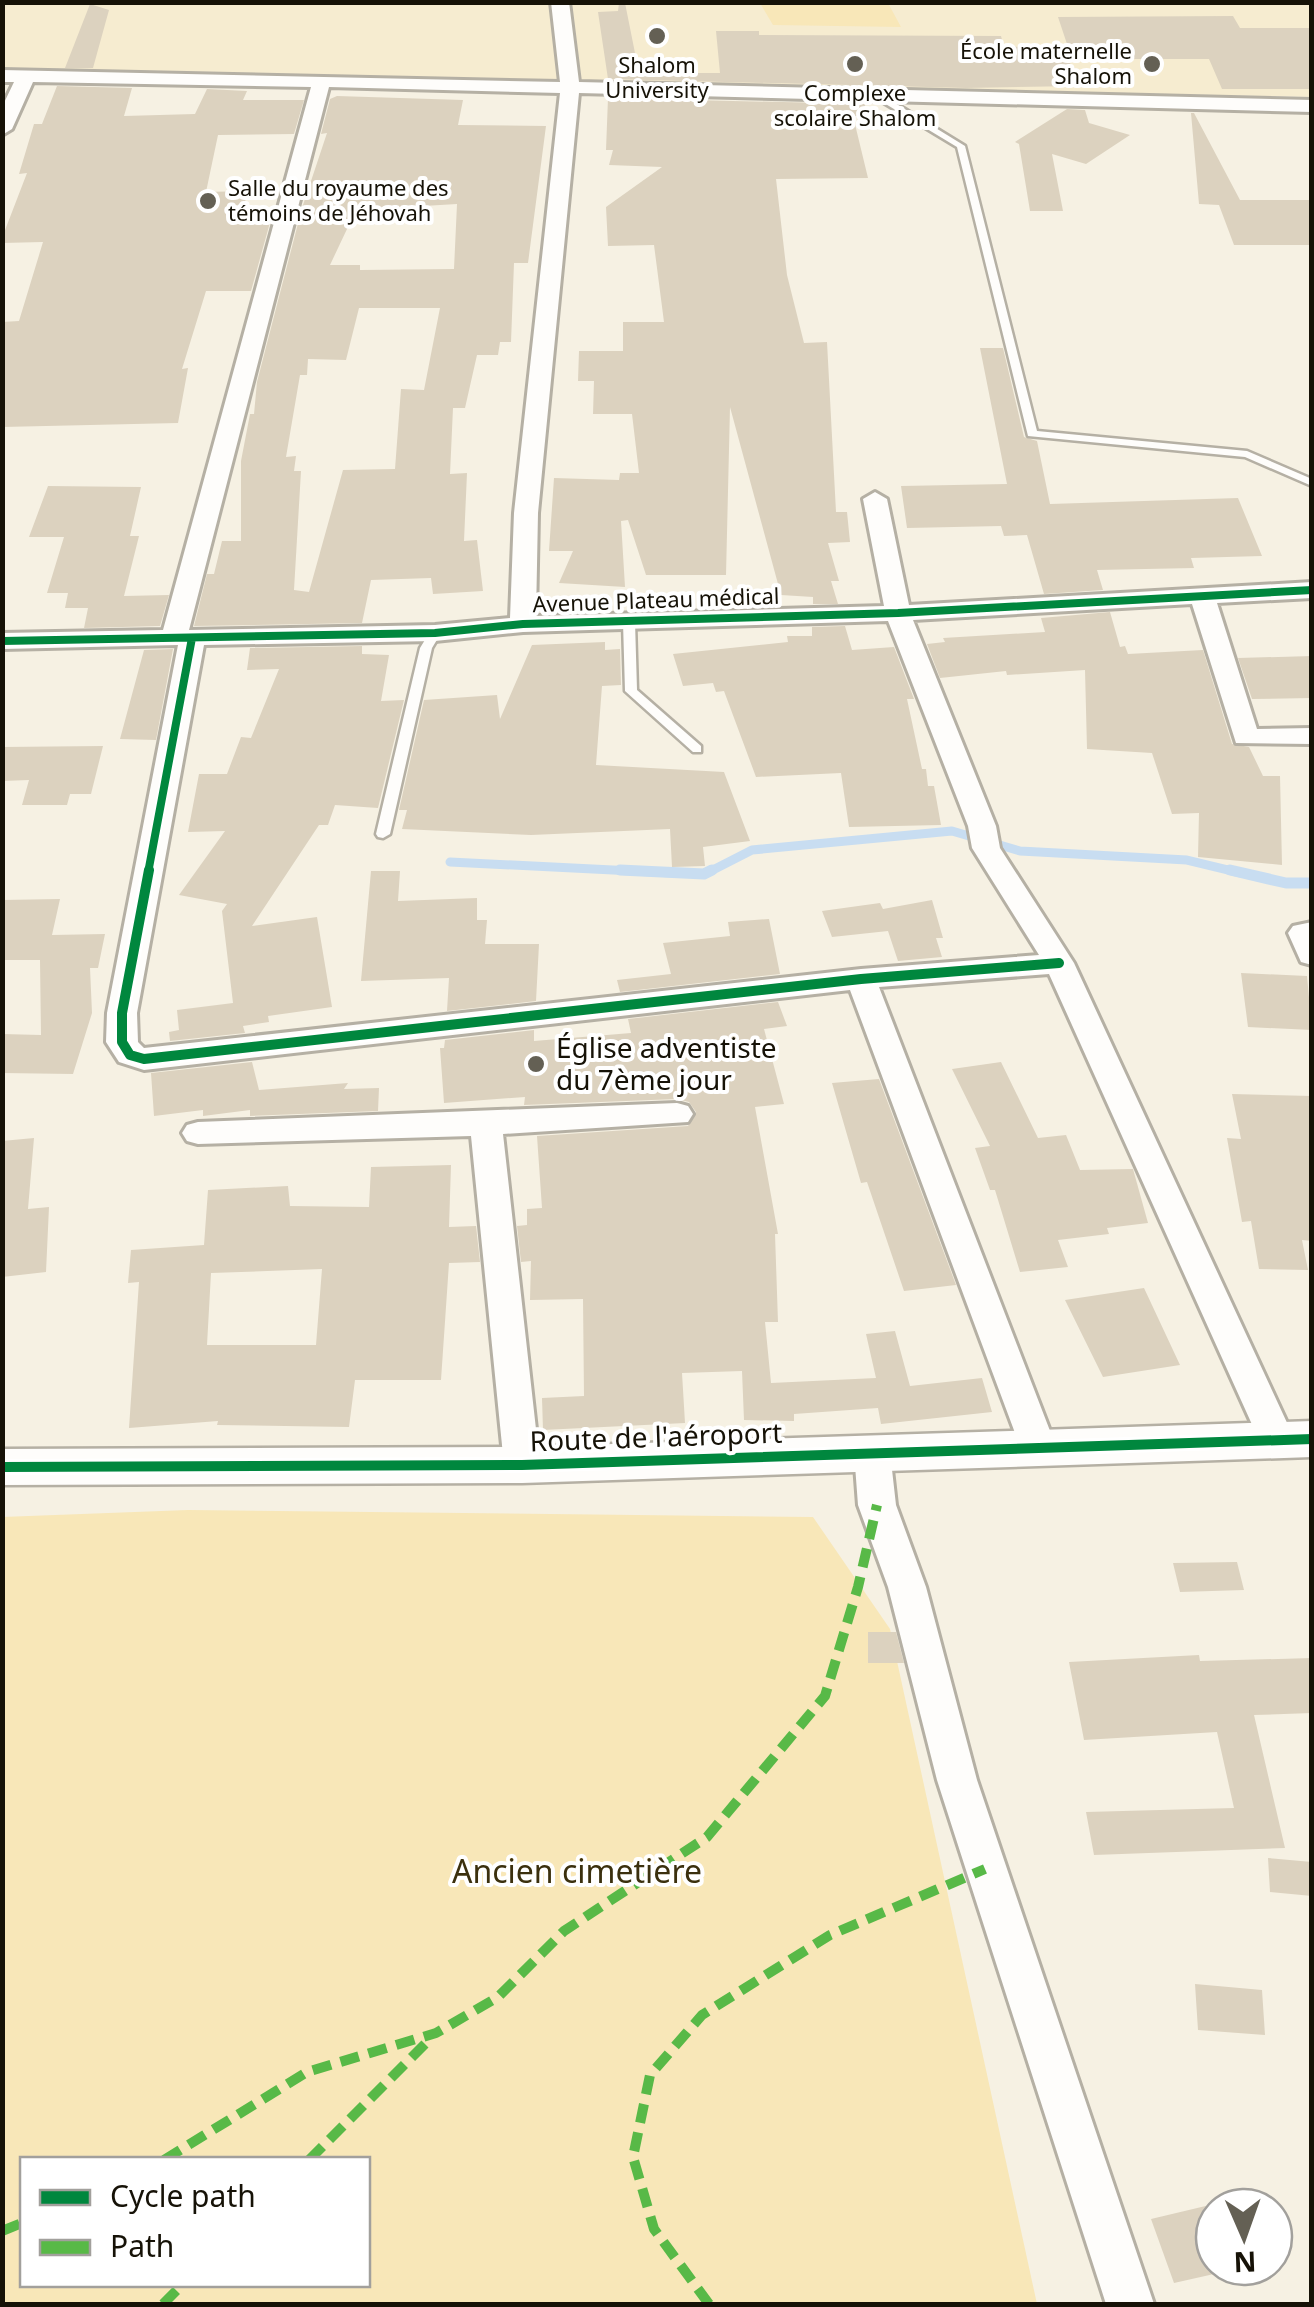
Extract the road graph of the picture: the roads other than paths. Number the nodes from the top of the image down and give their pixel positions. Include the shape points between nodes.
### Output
1 (560, 2) edge
2 (2, 76) edge
3 (26, 76) junction
4 (322, 80) junction
5 (570, 87) junction
6 (882, 98) junction
7 (1312, 106) edge
8 (2, 129) edge
9 (1312, 483) edge
10 (874, 498) dead end
11 (1312, 590) edge
12 (1202, 596) junction
13 (898, 613) junction
14 (629, 622) junction
15 (523, 624) junction
16 (435, 633) junction
17 (183, 638) junction
18 (2, 641) edge
19 (1312, 736) edge
20 (697, 749) dead end
21 (383, 834) dead end
22 (1312, 931) edge
23 (1312, 954) edge
24 (1059, 963) junction
25 (861, 978) junction
26 (678, 1114) dead end
27 (486, 1124) junction
28 (198, 1134) dead end
29 (1294, 1439) edge
30 (1040, 1449) junction
31 (872, 1452) junction
32 (522, 1465) junction
33 (2, 1467) edge
34 (1130, 2304) edge

1 - 5 street
2 - 3 street
3 - 4 street
3 - 8 street
4 - 5 street
4 - 17 street
5 - 6 street
5 - 15 street via 526,513
6 - 7 street
6 - 9 lane via 961,146 1032,434 1247,454
10 - 13 street
11 - 12 street, Avenue Plateau médical
12 - 13 street, Avenue Plateau médical
12 - 19 street via 1246,737
13 - 14 street, Avenue Plateau médical
13 - 24 street via 984,837
14 - 15 street, Avenue Plateau médical
14 - 20 lane via 631,691
15 - 16 street, Avenue Plateau médical
16 - 17 street, Avenue Plateau médical
16 - 21 lane
17 - 18 street, Avenue Plateau médical
17 - 25 street via 122,1013 122,1042 130,1056
22 - 23 street via 1303,934
24 - 25 street
24 - 29 street
25 - 30 street
26 - 27 street
27 - 28 street
27 - 32 street
29 - 30 street, Route de l'aéroport
30 - 31 street, Route de l'aéroport
31 - 32 street, Route de l'aéroport
31 - 34 street via 876,1505 907,1587 957,1780
32 - 33 street, Route de l'aéroport

